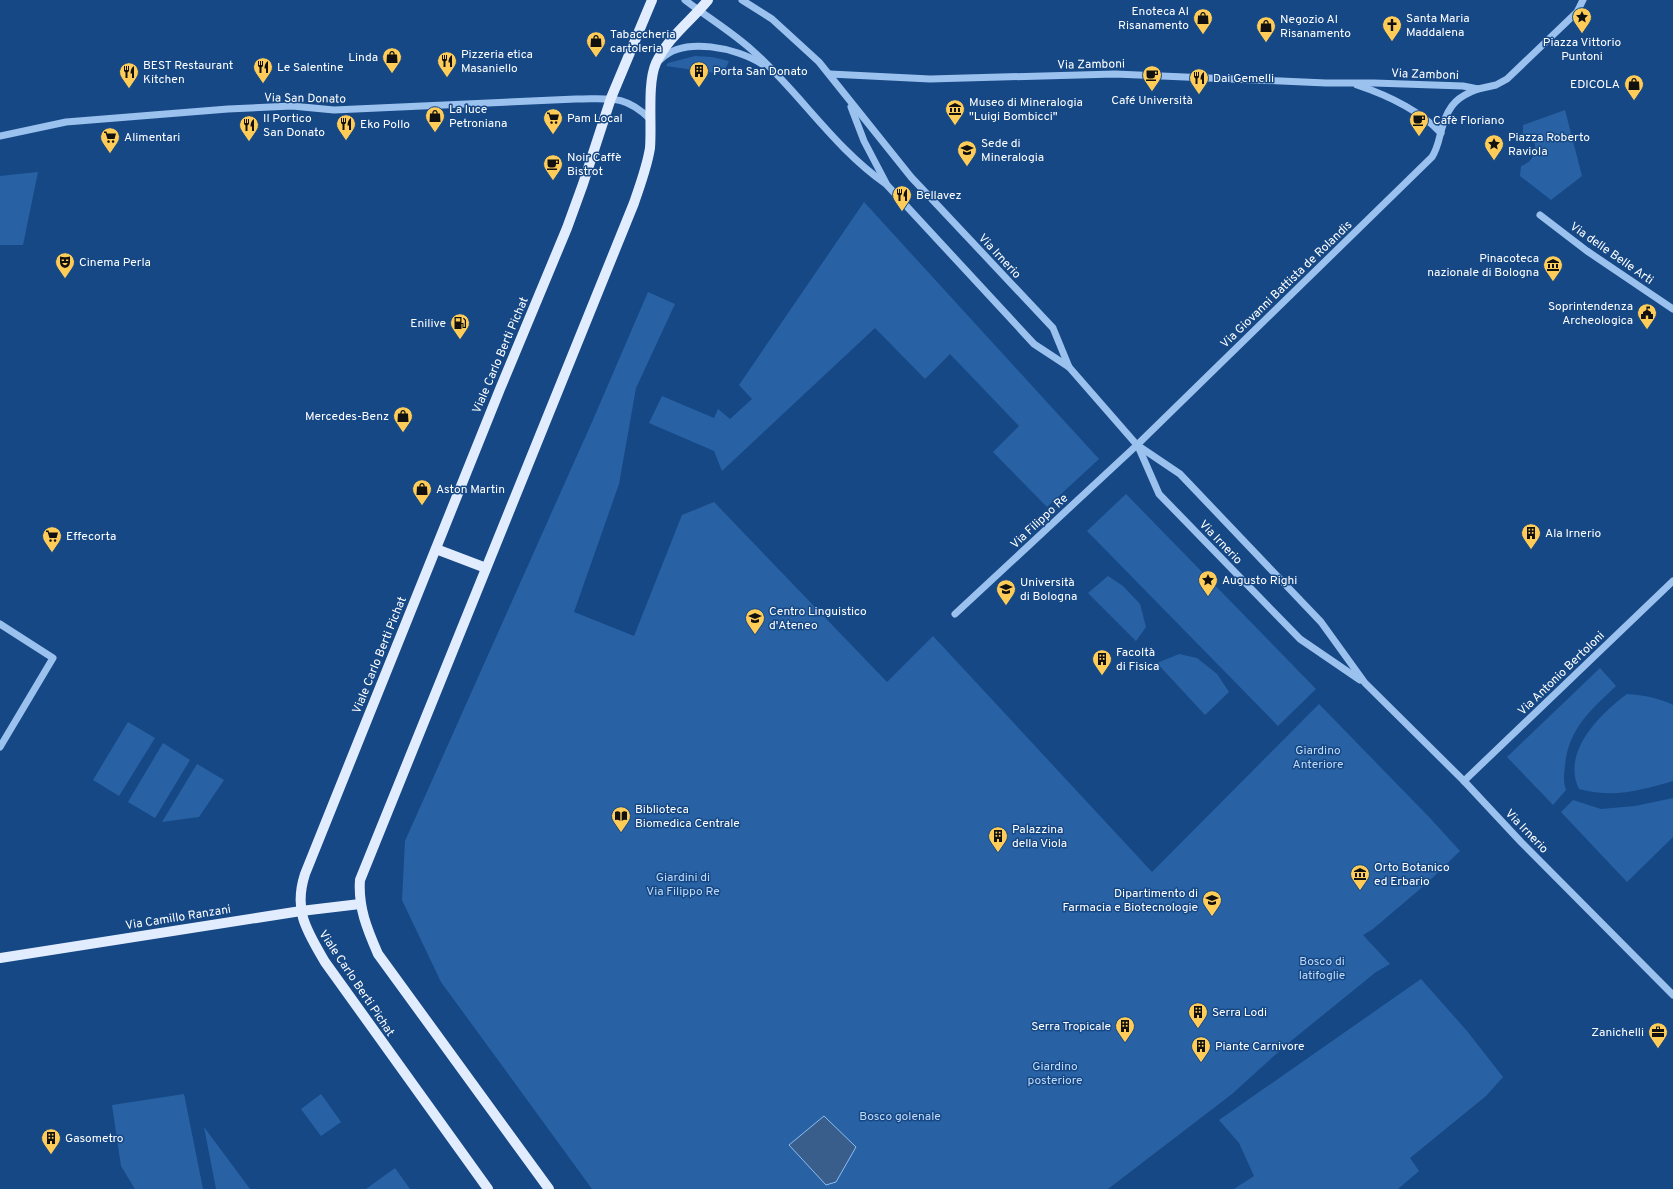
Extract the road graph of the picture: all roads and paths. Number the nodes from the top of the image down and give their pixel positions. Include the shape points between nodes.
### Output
1 (652, 0) edge
2 (685, 0) edge
3 (708, 0) edge
4 (742, 0) edge
5 (1583, 0) edge
6 (699, 10) junction
7 (655, 64) junction
8 (771, 69) junction
9 (830, 74) junction
10 (1353, 83) junction
11 (1478, 89) junction
12 (611, 98) junction
13 (849, 101) junction
14 (650, 119) junction
15 (1441, 133) junction
16 (0, 136) edge
17 (886, 184) junction
18 (1540, 215) dead end
19 (1673, 309) edge
20 (1069, 367) junction
21 (1138, 445) junction
22 (436, 549) junction
23 (486, 568) junction
24 (1673, 581) edge
25 (955, 614) dead end
26 (0, 624) edge
27 (1365, 683) junction
28 (0, 747) edge
29 (1464, 781) junction
30 (360, 904) junction
31 (301, 912) junction
32 (0, 958) edge
33 (1673, 995) edge
34 (488, 1189) edge
35 (549, 1189) edge

1 - 12 main road, Viale Carlo Berti Pichat
2 - 6 street
3 - 6 main road
4 - 9 street via 772,19
5 - 11 street, Via Zamboni via 1577,12 1507,79 1496,85
6 - 7 main road via 674,34
6 - 8 street via 753,51
7 - 8 street via 667,53 688,47 702,47 742,54
7 - 14 main road
8 - 17 street via 834,139 871,174
9 - 10 street, Via Zamboni via 930,79 1115,74
9 - 13 street
10 - 11 street, Via Zamboni via 1463,86
10 - 15 street, Via Zamboni via 1408,108
11 - 15 street, Via Giovanni Battista de Rolandis via 1454,102
12 - 14 street, Via San Donato via 633,104
12 - 16 street, Via San Donato via 334,110 282,106 66,122
12 - 22 main road, Viale Carlo Berti Pichat via 567,228
13 - 17 street via 864,141
13 - 20 street, Via Irnerio via 903,168 1052,328
14 - 23 main road via 647,165 634,203
15 - 21 street, Via Giovanni Battista de Rolandis via 1437,150 1432,157
17 - 20 street, Via Irnerio via 1034,344
18 - 19 street, Via delle Belle Arti
20 - 21 street, Via Irnerio
21 - 25 street, Via Filippo Re
21 - 27 street, Via Irnerio via 1180,474 1321,622
21 - 27 street, Via Irnerio via 1159,494 1300,639
22 - 23 main road
22 - 31 main road, Viale Carlo Berti Pichat via 305,874
23 - 30 main road via 362,874
24 - 29 street, Via Antonio Bertoloni
26 - 28 street via 53,658
27 - 29 street, Via Irnerio
29 - 33 street, Via Irnerio
30 - 31 main road, Via Camillo Ranzani
30 - 35 main road via 366,928 378,954
31 - 32 main road, Via Camillo Ranzani
31 - 34 main road, Viale Carlo Berti Pichat via 306,931 325,962

